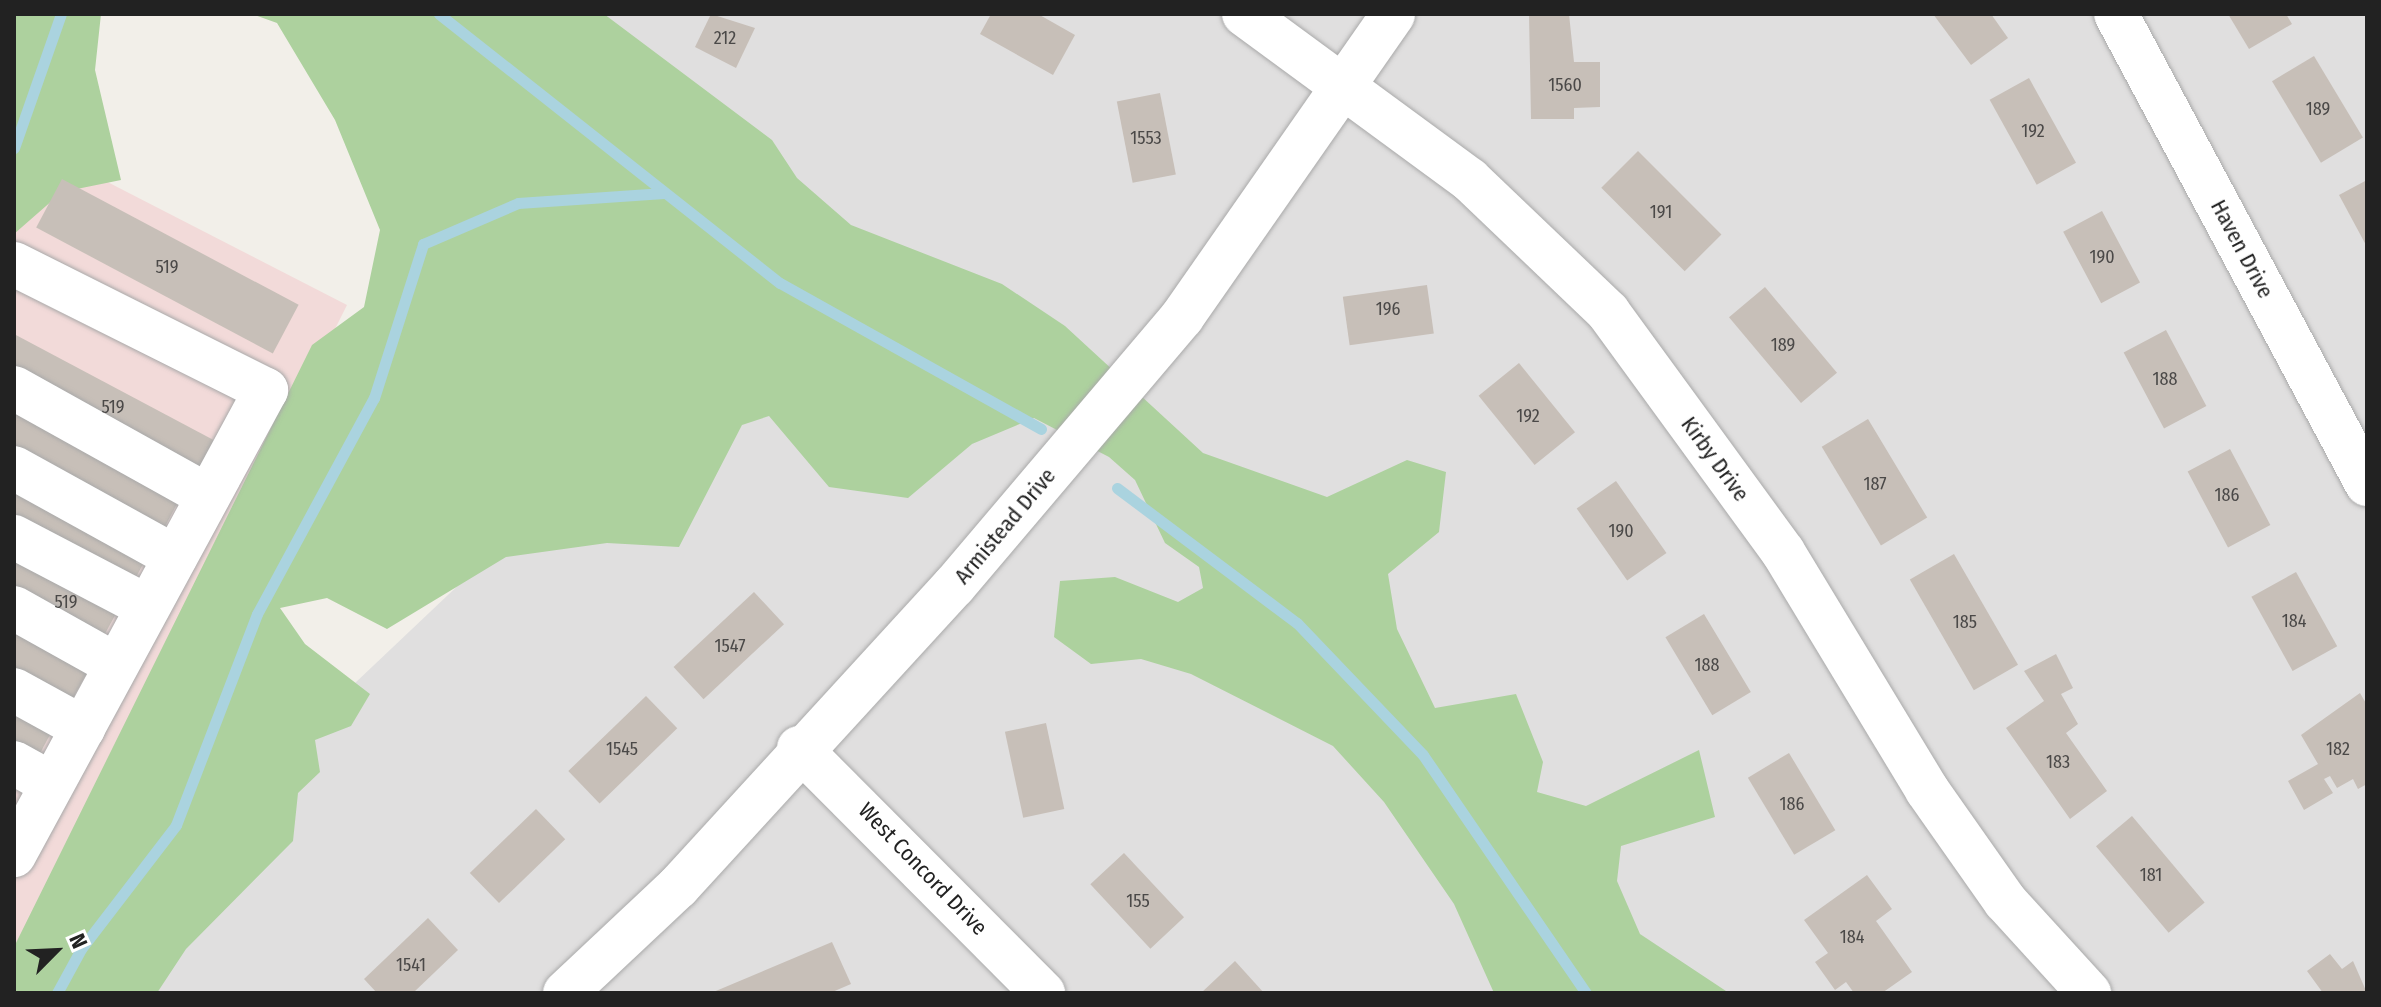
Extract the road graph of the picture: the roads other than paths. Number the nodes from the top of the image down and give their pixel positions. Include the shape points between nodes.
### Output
1 (1244, 14) edge
2 (1393, 14) edge
3 (2116, 14) edge
4 (1348, 85) junction
5 (14, 264) edge
6 (14, 388) edge
7 (14, 468) edge
8 (2367, 484) edge
9 (208, 496) junction
10 (14, 537) edge
11 (175, 557) junction
12 (148, 607) junction
13 (14, 608) edge
14 (116, 665) junction
15 (14, 690) edge
16 (83, 728) junction
17 (799, 748) junction
18 (14, 763) edge
19 (52, 784) junction
20 (16, 846) edge
21 (565, 993) edge
22 (1043, 993) edge
23 (2089, 993) edge

1 - 4 street, Kirby Drive
2 - 4 street, Armistead Drive
3 - 8 street, Haven Drive
4 - 17 street, Armistead Drive via 1182,317 954,586
4 - 23 street, Kirby Drive via 1470,180 1608,312 1783,552 1927,790 2005,901
5 - 9 street via 266,390
6 - 9 street
7 - 11 street
9 - 11 street
10 - 12 street
11 - 12 street
12 - 14 street
13 - 14 street
14 - 16 street
15 - 16 street
16 - 19 street
17 - 21 street, Armistead Drive via 678,887
17 - 22 street, West Concord Drive
18 - 19 street
19 - 20 street

